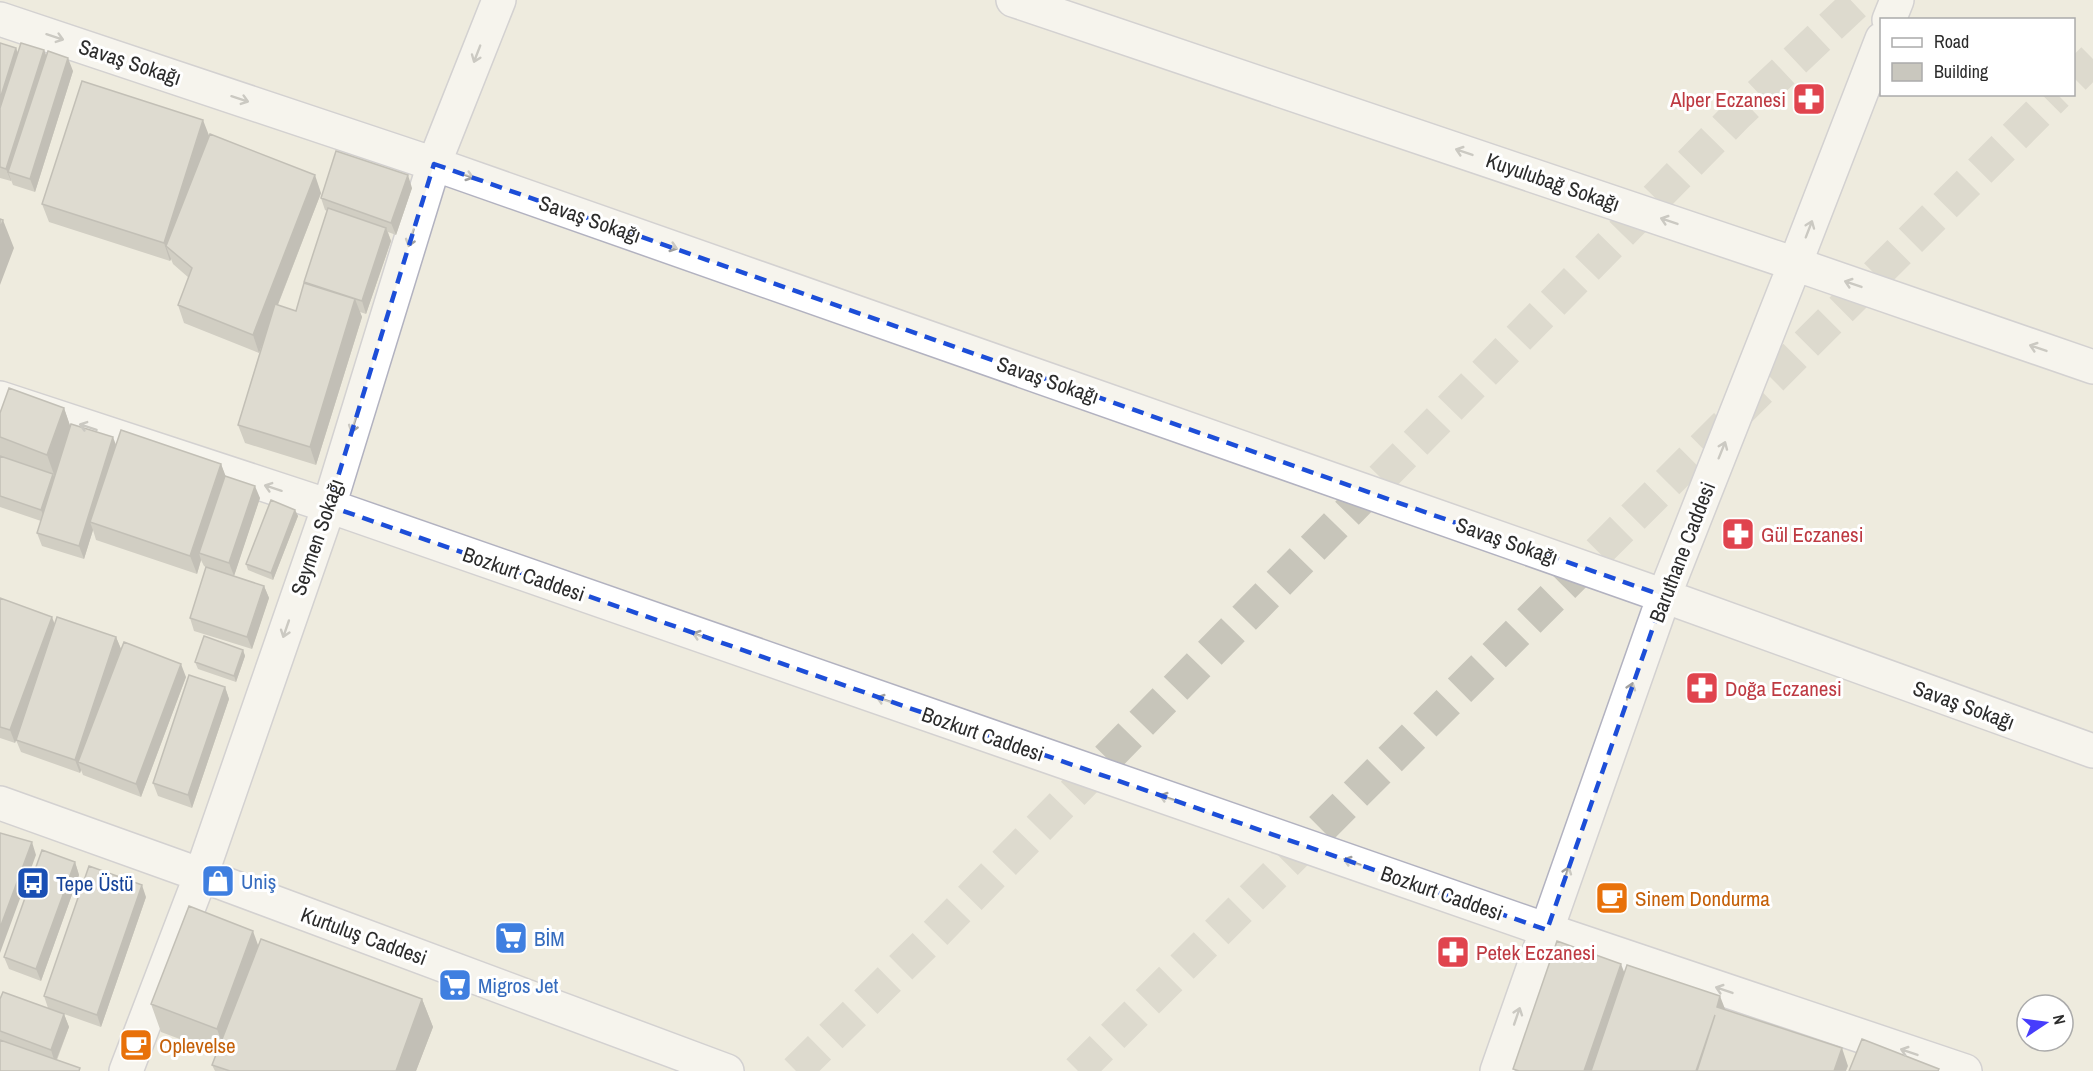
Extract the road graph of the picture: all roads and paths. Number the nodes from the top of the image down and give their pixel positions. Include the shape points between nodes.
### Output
1 (499, 0) edge
2 (1013, 0) edge
3 (1896, 0) edge
4 (1890, 18) edge
5 (0, 19) edge
6 (1880, 42) edge
7 (434, 164) junction
8 (1795, 264) junction
9 (2093, 367) edge
10 (0, 398) edge
11 (329, 506) junction
12 (1664, 596) junction
13 (2093, 751) edge
14 (0, 803) edge
15 (201, 875) junction
16 (1546, 930) junction
17 (126, 1071) edge
18 (727, 1071) edge
19 (1497, 1071) edge
20 (1965, 1071) edge

1 -> 7 street, Seymen Sokağı
8 -> 2 street, Kuyulubağ Sokağı
3 - 4 street
5 -> 7 street, Savaş Sokağı
8 -> 6 street, Baruthane Caddesi
7 -> 11 street, Seymen Sokağı
7 -> 12 street, Savaş Sokağı
9 -> 8 street, Kuyulubağ Sokağı
12 -> 8 street, Baruthane Caddesi
11 -> 10 street, Bozkurt Caddesi
11 -> 15 street, Seymen Sokağı
16 -> 11 street, Bozkurt Caddesi
12 - 13 street, Savaş Sokağı
16 -> 12 street, Baruthane Caddesi
14 - 15 street, Kurtuluş Caddesi
15 - 17 street, Seymen Sokağı
15 - 18 street, Kurtuluş Caddesi
19 -> 16 street, Baruthane Caddesi
20 -> 16 street, Bozkurt Caddesi

